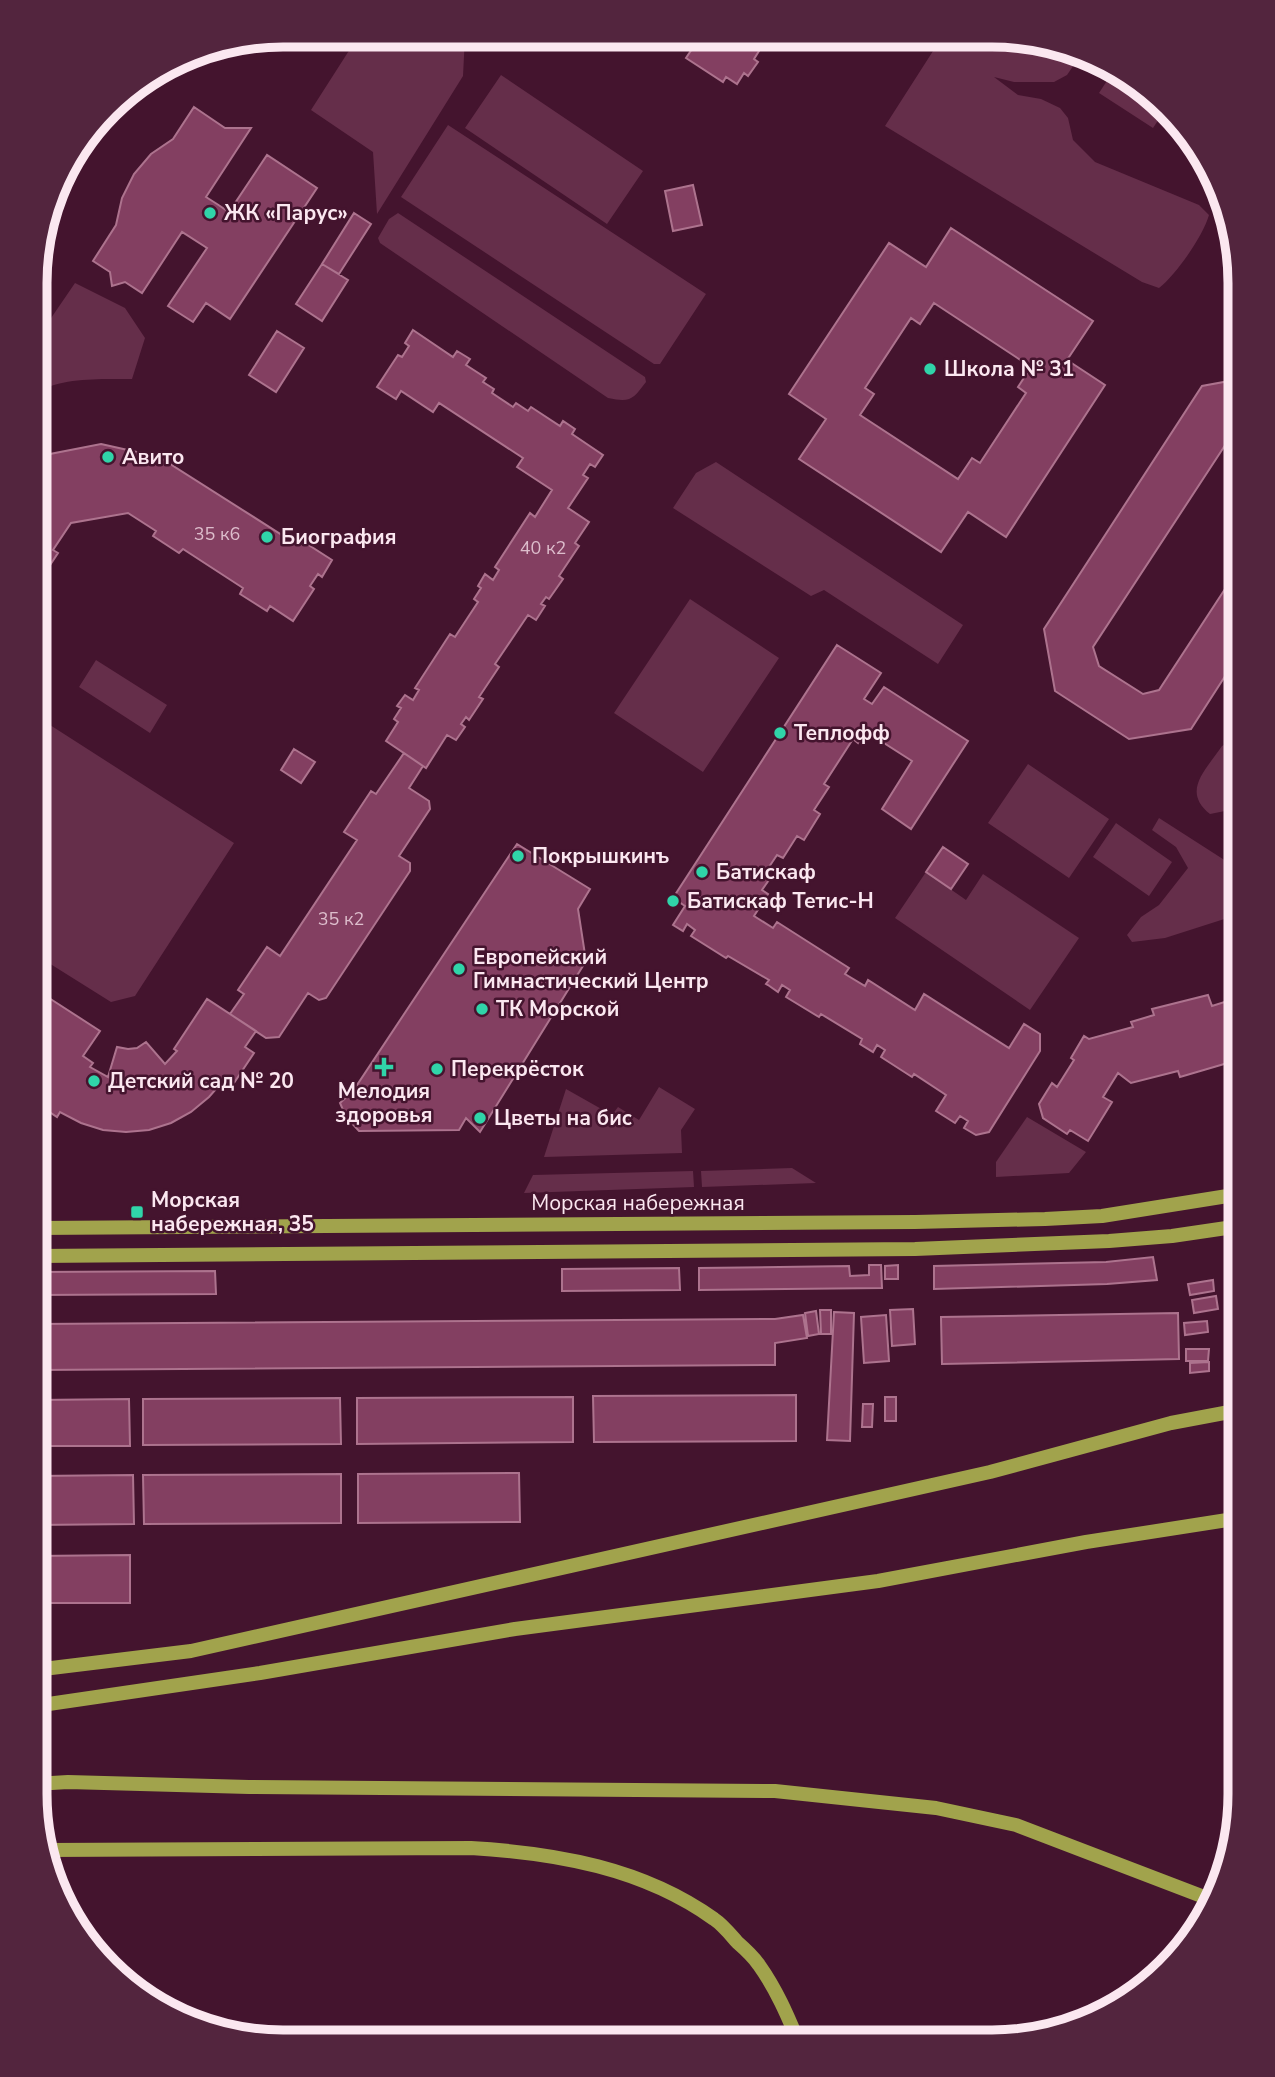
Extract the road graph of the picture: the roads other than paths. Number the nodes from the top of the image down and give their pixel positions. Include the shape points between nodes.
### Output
1 (1227, 1196) edge
2 (47, 1228) edge
3 (1227, 1228) edge
4 (47, 1256) edge
5 (1227, 1412) edge
6 (1227, 1520) edge
7 (47, 1669) edge
8 (47, 1704) edge
9 (47, 1783) edge
10 (54, 1850) edge
11 (1204, 1897) edge
12 (794, 2030) edge

1 - 2 main road, Морская набережная via 1101,1216 1045,1219
3 - 4 main road via 1109,1241 915,1249
5 - 7 main road via 990,1472 191,1651
6 - 8 main road via 878,1581 515,1629
9 - 11 main road via 775,1791 936,1808 1016,1825
10 - 12 main road, bridge via 471,1847 574,1860 670,1891 717,1920 758,1963

